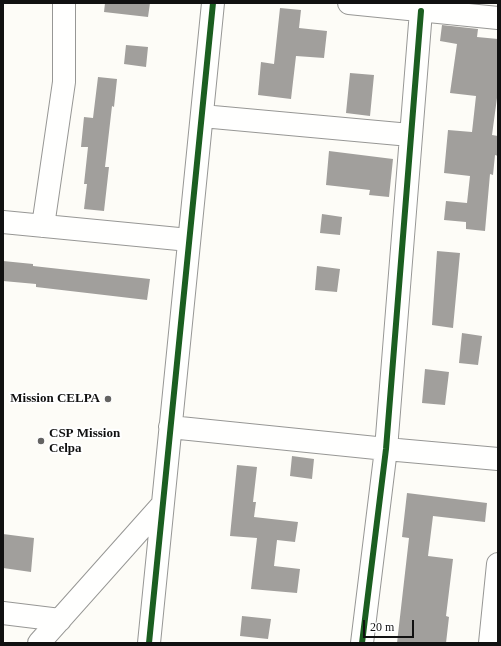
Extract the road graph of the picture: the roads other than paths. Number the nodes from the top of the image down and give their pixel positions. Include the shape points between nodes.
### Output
1 (64, 3) edge
2 (213, 3) edge
3 (349, 3) edge
4 (446, 8) edge
5 (421, 11) junction
6 (498, 18) edge
7 (202, 116) junction
8 (410, 135) junction
9 (3, 222) edge
10 (43, 226) junction
11 (189, 240) junction
12 (170, 427) junction
13 (386, 449) junction
14 (498, 459) edge
15 (162, 505) junction
16 (498, 564) edge
17 (496, 607) edge
18 (3, 613) edge
19 (60, 620) junction
20 (40, 643) edge
21 (148, 643) edge
22 (362, 643) edge
23 (490, 643) edge

1 - 10 street via 64,82
2 - 7 street
3 - 5 street
4 - 5 street
4 - 6 street
5 - 8 street
7 - 8 street
7 - 11 street
8 - 13 street
9 - 10 street
10 - 11 street
11 - 12 street
12 - 13 street
12 - 15 street
13 - 14 street
13 - 22 street
15 - 19 street
15 - 21 street
16 - 17 street
17 - 23 street
18 - 19 street
19 - 20 street

